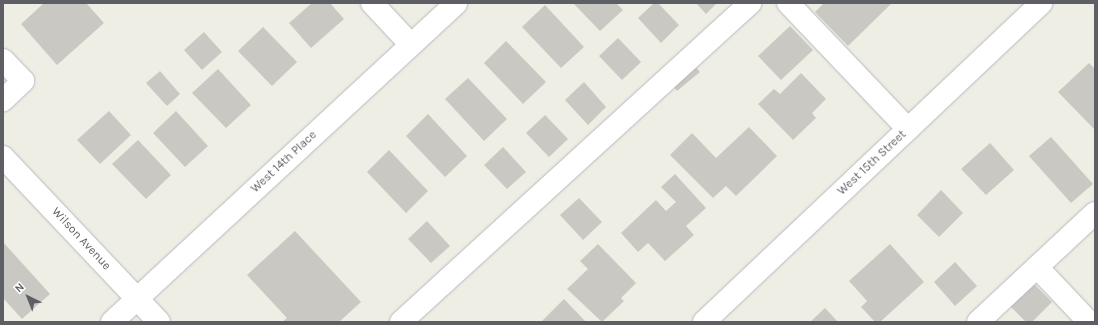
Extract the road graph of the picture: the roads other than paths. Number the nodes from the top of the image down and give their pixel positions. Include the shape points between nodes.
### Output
1 (372, 3) edge
2 (456, 3) edge
3 (750, 3) edge
4 (788, 3) edge
5 (1041, 3) edge
6 (411, 45) junction
7 (3, 60) edge
8 (3, 100) edge
9 (908, 129) junction
10 (3, 157) edge
11 (1095, 213) edge
12 (1037, 267) junction
13 (137, 299) junction
14 (112, 322) edge
15 (159, 322) edge
16 (401, 322) edge
17 (704, 322) edge
18 (978, 322) edge
19 (1089, 322) edge

1 - 6 street
2 - 6 street, West 14th Place
3 - 16 street
4 - 9 street
5 - 9 street, West 15th Street
6 - 13 street, West 14th Place
7 - 8 street via 23,81
9 - 17 street, West 15th Street
10 - 13 street, Wilson Avenue
11 - 12 street
12 - 18 street
12 - 19 street
13 - 14 street, West 14th Place
13 - 15 street, Wilson Avenue

